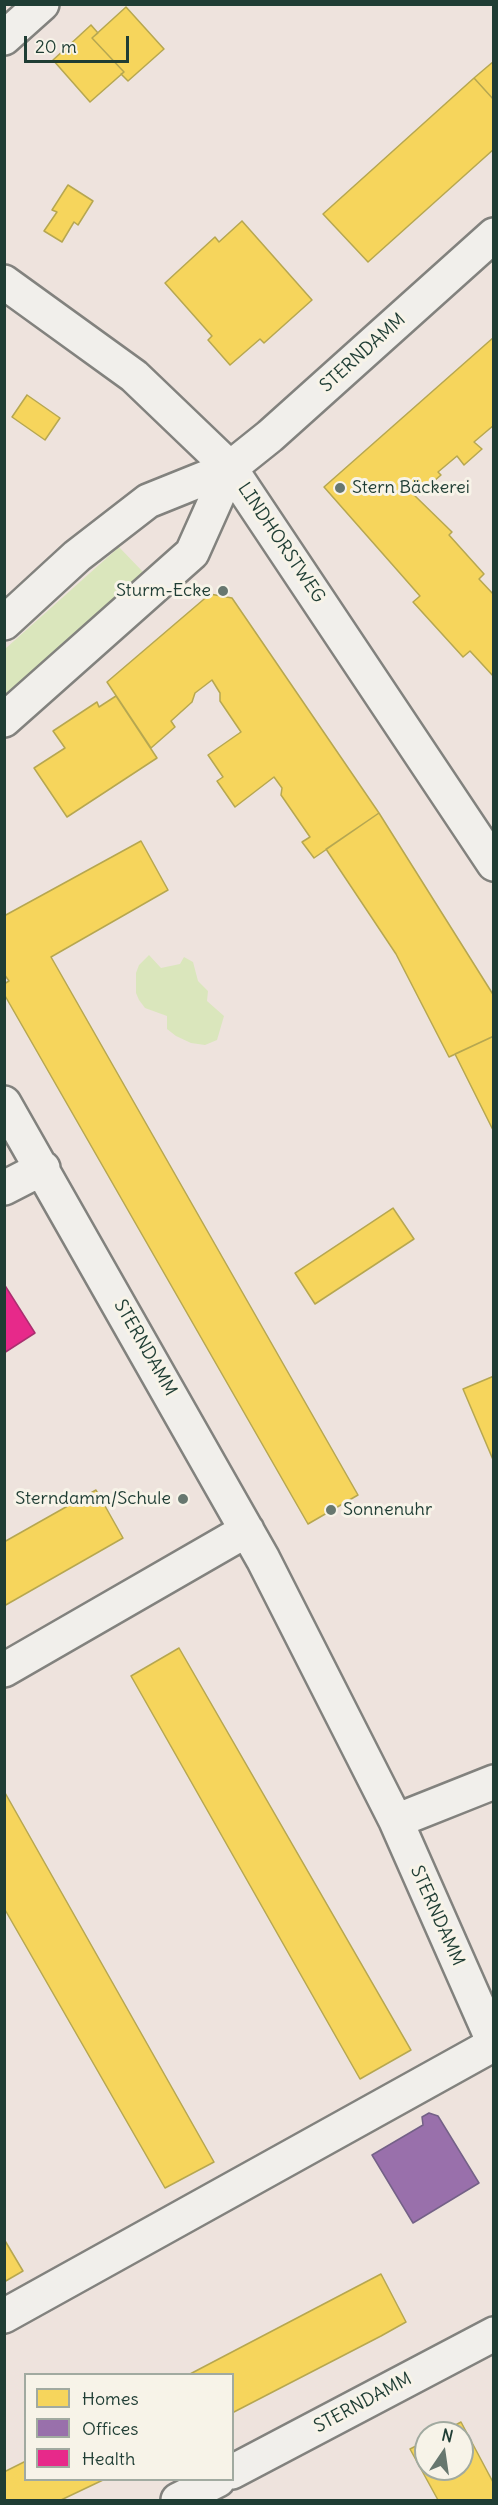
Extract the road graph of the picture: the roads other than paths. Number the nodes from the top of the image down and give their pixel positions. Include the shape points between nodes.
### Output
1 (42, 4) edge
2 (4, 38) edge
3 (494, 235) edge
4 (4, 282) edge
5 (230, 468) junction
6 (4, 623) edge
7 (4, 720) edge
8 (494, 864) edge
9 (4, 1103) edge
10 (43, 1168) junction
11 (4, 1188) edge
12 (247, 1530) junction
13 (4, 1670) edge
14 (494, 1782) edge
15 (396, 1821) junction
16 (494, 2044) edge
17 (4, 2316) edge
18 (494, 2334) edge
19 (234, 2471) edge
20 (216, 2481) edge
21 (178, 2500) edge

1 - 2 street
3 - 5 street, STERNDAMM
4 - 5 street, LINDHORSTWEG via 134,376
5 - 6 street, STERNDAMM via 148,501 77,556
5 - 7 street, STERNDAMM via 192,553
5 - 8 street, LINDHORSTWEG
9 - 10 street, STERNDAMM
10 - 11 street
10 - 12 street, STERNDAMM
12 - 13 street
12 - 15 street, STERNDAMM
14 - 15 street
15 - 16 street, STERNDAMM
16 - 17 street
18 - 19 street, STERNDAMM
20 - 21 street

